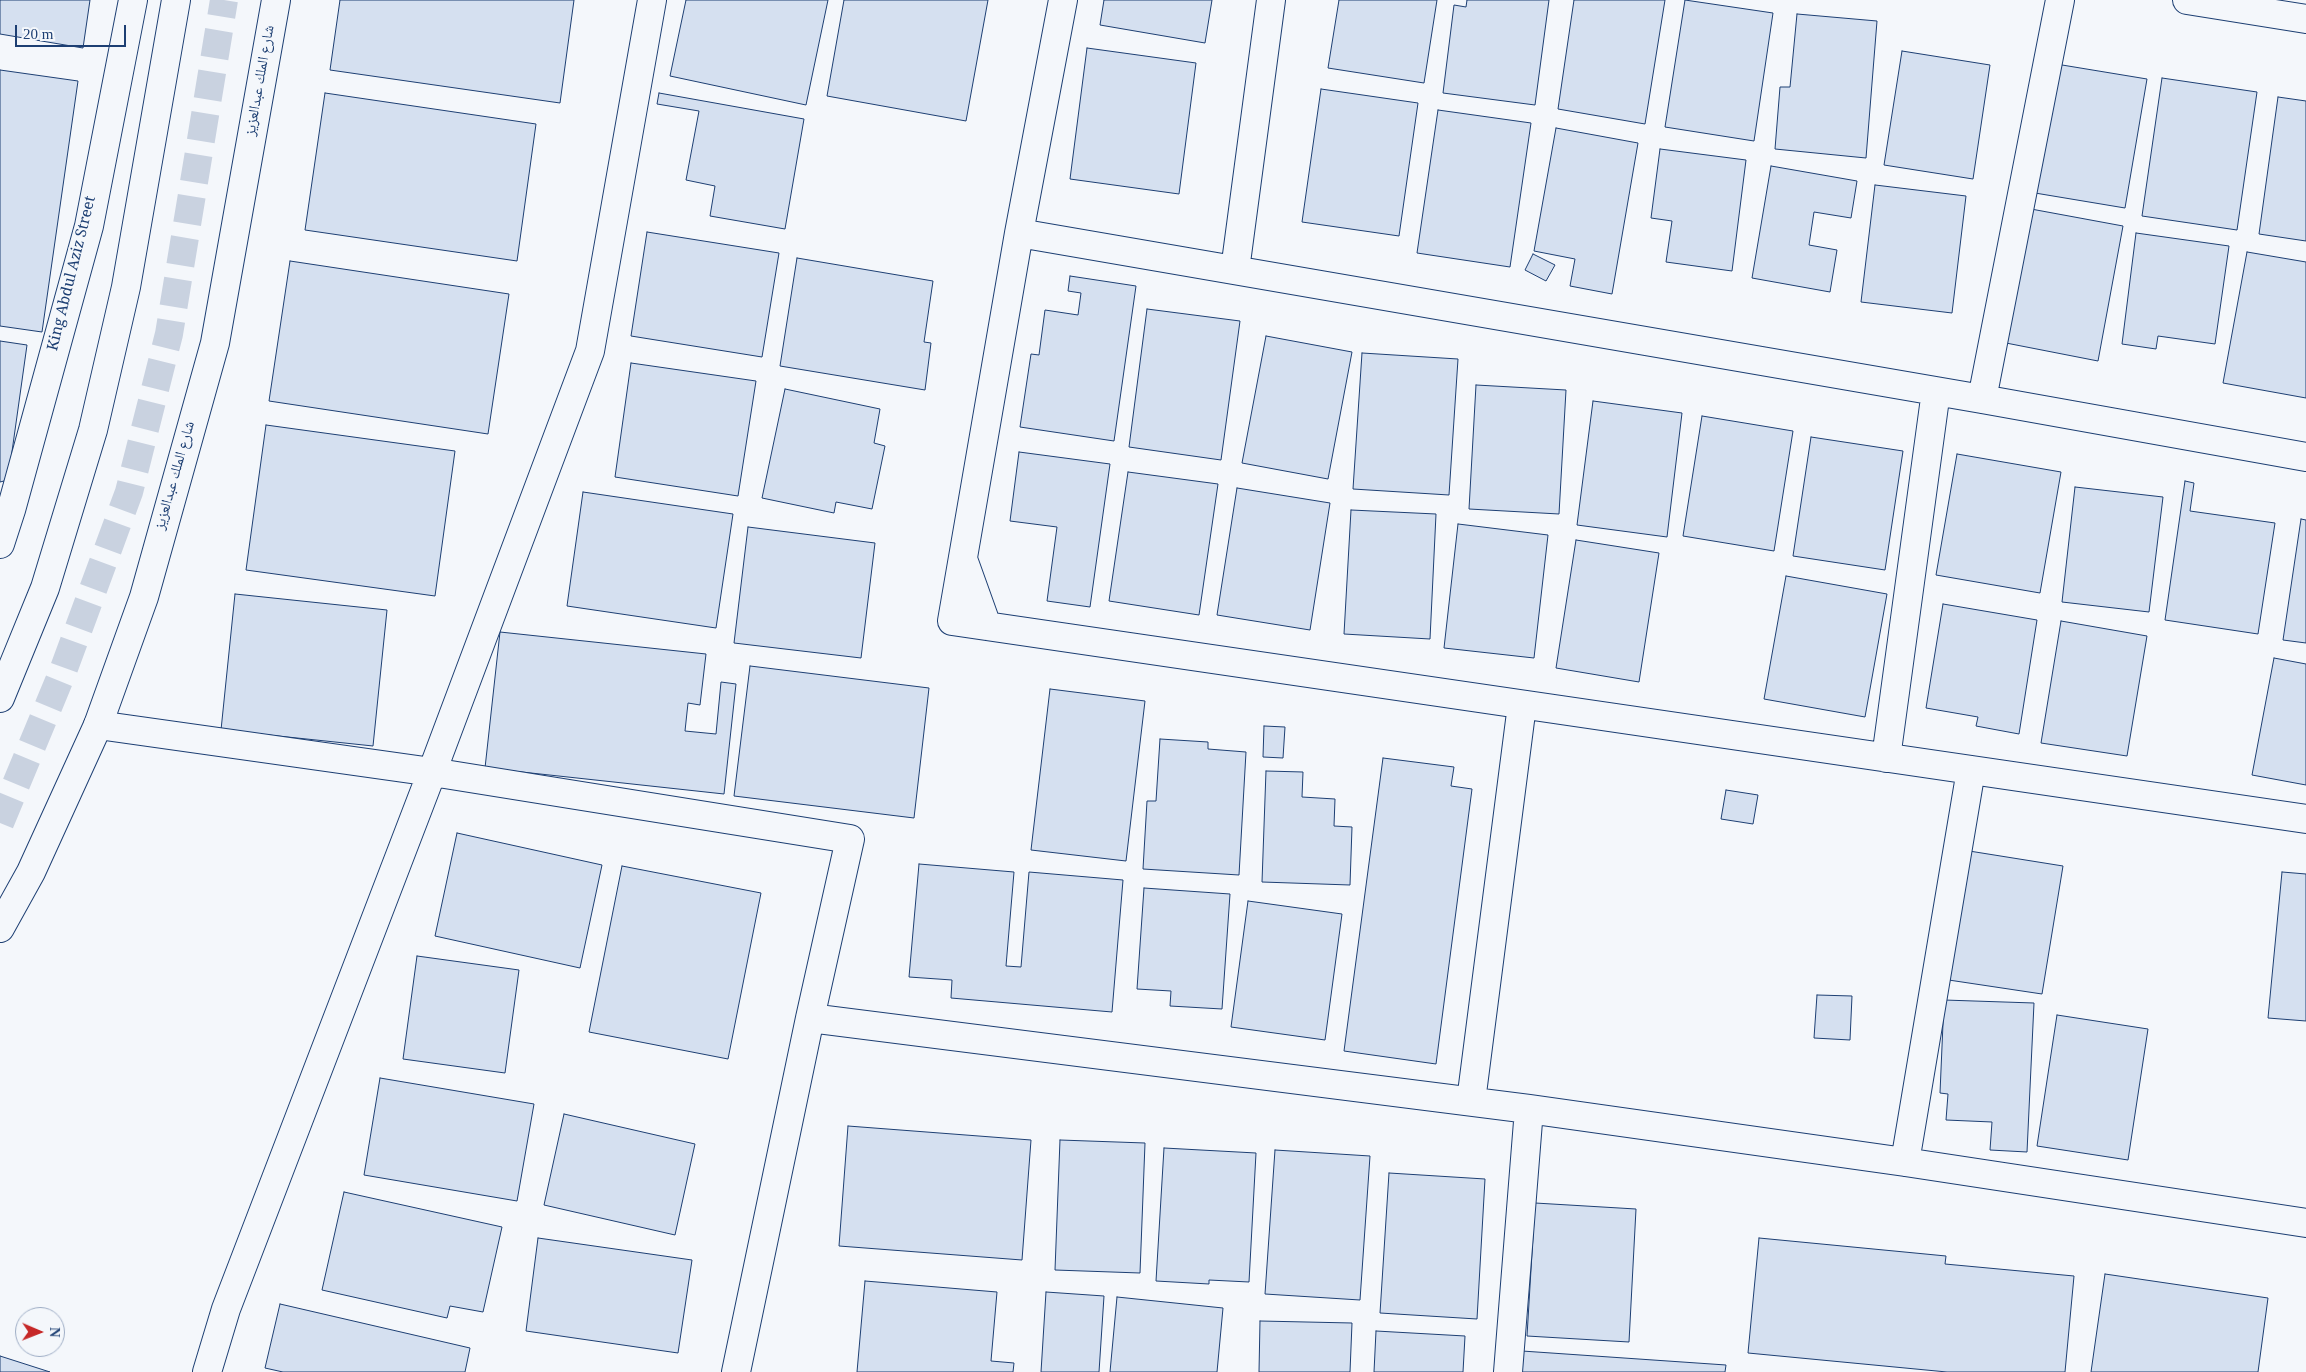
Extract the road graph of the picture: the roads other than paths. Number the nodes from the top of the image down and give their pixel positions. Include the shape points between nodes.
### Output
1 (133, 0) edge
2 (176, 0) edge
3 (276, 0) edge
4 (652, 0) edge
5 (1063, 0) edge
6 (1271, 0) edge
7 (2060, 0) edge
8 (2187, 0) edge
9 (2306, 19) edge
10 (1019, 233) junction
11 (1235, 270) junction
12 (1936, 391) junction
13 (1982, 399) junction
14 (2306, 457) edge
15 (6, 512) edge
16 (0, 544) edge
17 (0, 698) edge
18 (1522, 705) junction
19 (98, 725) junction
20 (1886, 758) junction
21 (1971, 770) junction
22 (432, 772) junction
23 (2306, 819) edge
24 (0, 928) edge
25 (810, 1018) junction
26 (1471, 1101) junction
27 (1529, 1108) junction
28 (1905, 1162) junction
29 (2306, 1223) edge
30 (207, 1372) edge
31 (736, 1372) edge
32 (1508, 1372) edge

1 - 15 street, King Abdul Aziz Street via 89,226
2 - 17 street via 126,287 94,430 45,588
3 - 19 street, شارع الملك عبدالعزيز via 215,343 144,597
4 - 22 street via 590,351
5 - 10 street
6 - 11 street
7 - 13 street
8 - 9 street
10 - 11 street
10 - 18 street via 952,621
11 - 12 street
12 - 13 street
12 - 20 street
13 - 14 street
15 - 16 street, King Abdul Aziz Street
18 - 20 street
18 - 26 street
19 - 22 street
19 - 24 street, شارع الملك عبدالعزيز via 31,872
20 - 21 street
21 - 23 street
21 - 28 street
22 - 25 street via 850,839
22 - 30 street via 226,1309
25 - 26 street
25 - 31 street
26 - 27 street
27 - 28 street
27 - 32 street
28 - 29 street

